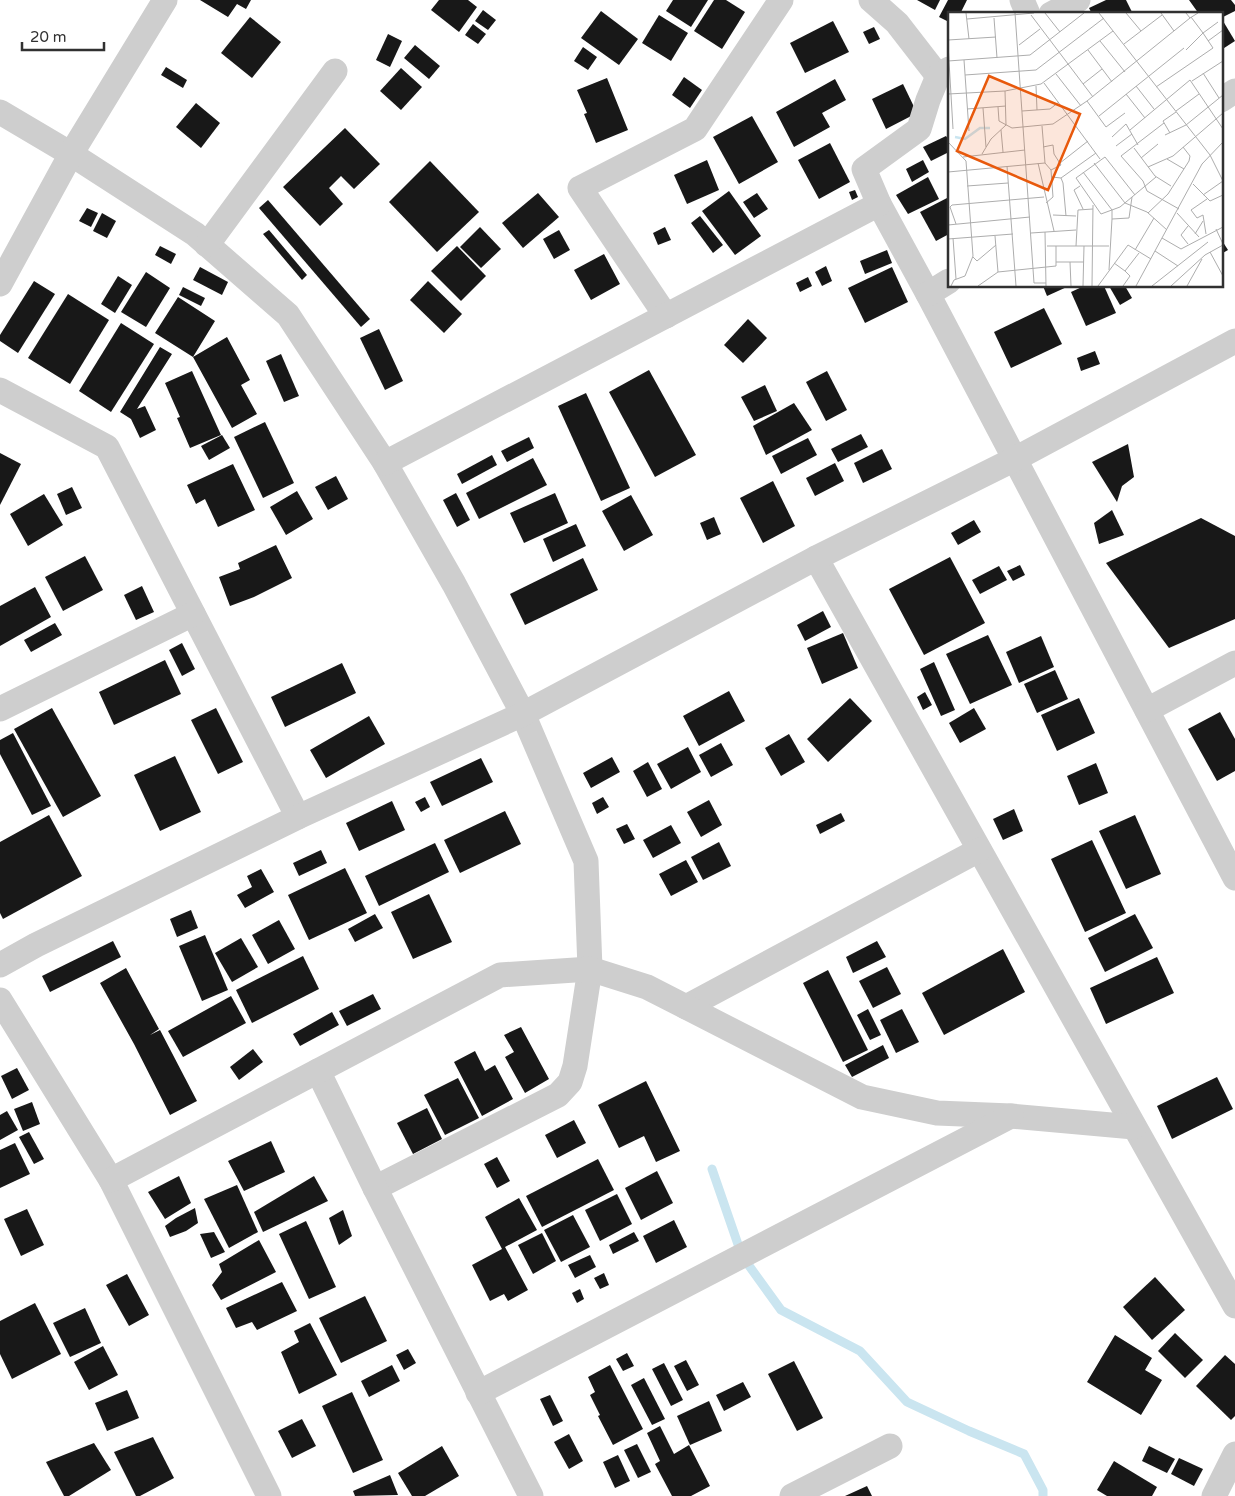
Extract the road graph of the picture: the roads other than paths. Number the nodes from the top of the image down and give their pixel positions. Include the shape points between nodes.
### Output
1 (165, 0) edge
2 (782, 0) edge
3 (871, 0) edge
4 (1022, 0) edge
5 (1078, 0) edge
6 (1027, 12) edge
7 (1055, 12) edge
8 (334, 71) dead end
9 (944, 72) edge
10 (1235, 91) edge
11 (1222, 99) edge
12 (0, 112) edge
13 (72, 154) junction
14 (879, 204) junction
15 (207, 245) junction
16 (948, 282) edge
17 (0, 284) edge
18 (928, 294) junction
19 (666, 316) junction
20 (1235, 341) edge
21 (0, 390) edge
22 (1015, 460) junction
23 (386, 463) junction
24 (816, 558) junction
25 (193, 614) junction
26 (1235, 663) edge
27 (0, 709) edge
28 (1147, 710) junction
29 (524, 714) junction
30 (298, 817) junction
31 (979, 850) junction
32 (1235, 878) edge
33 (0, 965) edge
34 (590, 969) junction
35 (0, 1000) edge
36 (686, 1007) junction
37 (318, 1071) junction
38 (1012, 1116) junction
39 (1134, 1126) junction
40 (111, 1180) junction
41 (375, 1188) junction
42 (1235, 1306) edge
43 (478, 1393) junction
44 (890, 1446) dead end
45 (1235, 1454) edge
46 (1223, 1488) edge
47 (269, 1496) edge
48 (531, 1496) edge
49 (792, 1496) edge

1 - 13 street
2 - 19 street via 695,129 580,188
3 - 9 street
4 - 6 street
5 - 7 street
8 - 15 street
9 - 14 street via 928,100 919,129 864,169
10 - 11 street
12 - 13 street
13 - 15 street
13 - 17 street
14 - 18 street
14 - 19 street
15 - 23 street via 288,315
16 - 18 street
18 - 22 street
19 - 23 street
20 - 22 street
21 - 25 street via 108,447
22 - 24 street
22 - 28 street
23 - 29 street
24 - 29 street
24 - 31 street
25 - 27 street
25 - 30 street
26 - 28 street
28 - 32 street
29 - 30 street
29 - 34 street via 586,861
30 - 33 street
31 - 36 street
31 - 39 street
34 - 36 street via 647,987
34 - 37 street via 500,975
34 - 41 street via 575,1066 570,1082 558,1095
35 - 40 street
36 - 38 street via 862,1096 937,1113
37 - 40 street
37 - 41 street
38 - 39 street
38 - 43 street
39 - 42 street
40 - 47 street
41 - 43 street
43 - 48 street
44 - 49 street
45 - 46 street

